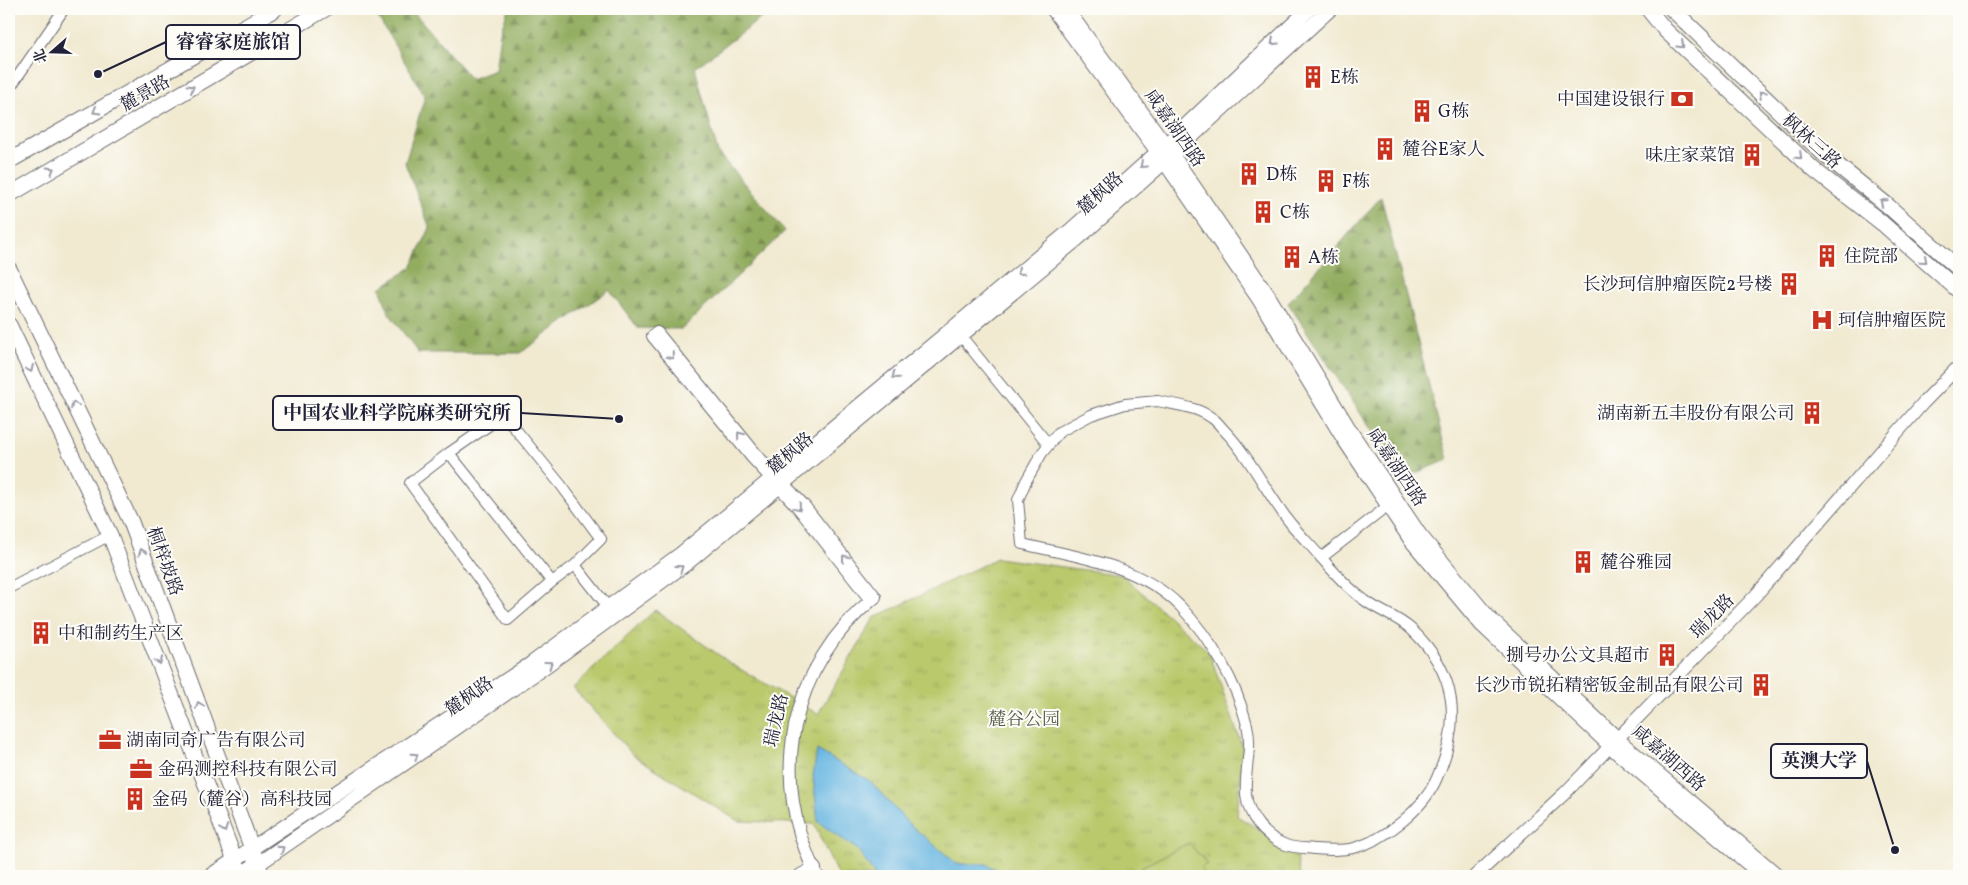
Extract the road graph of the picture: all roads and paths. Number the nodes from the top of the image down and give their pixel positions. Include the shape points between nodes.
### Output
1 (64, 9) edge
2 (274, 9) edge
3 (325, 9) edge
4 (1054, 9) edge
5 (1066, 9) edge
6 (1309, 9) edge
7 (1330, 9) edge
8 (1648, 9) edge
9 (1672, 9) edge
10 (9, 89) edge
11 (1165, 153) junction
12 (9, 161) edge
13 (9, 195) edge
14 (9, 269) edge
15 (1959, 269) edge
16 (1959, 291) edge
17 (9, 325) edge
18 (960, 336) junction
19 (1959, 366) edge
20 (1959, 375) edge
21 (1049, 445) junction
22 (449, 453) junction
23 (778, 480) junction
24 (1388, 506) junction
25 (110, 535) junction
26 (1321, 558) junction
27 (575, 565) junction
28 (552, 582) junction
29 (9, 588) edge
30 (608, 607) junction
31 (1617, 745) junction
32 (252, 849) junction
33 (260, 870) edge
34 (238, 872) edge
35 (810, 874) edge
36 (210, 876) edge
37 (1475, 876) edge
38 (1484, 876) edge
39 (1763, 876) edge
40 (1778, 876) edge

1 - 10 street
2 -> 12 main road, 麓景路
13 -> 3 main road, 麓景路
4 - 11 main road, 咸嘉湖西路
5 - 11 main road, 咸嘉湖西路
6 -> 11 main road
7 - 11 main road, 麓枫路
8 -> 16 main road, 枫林三路 via 1665,30 1814,170 1882,223
15 -> 9 main road, 枫林三路 via 1826,156
11 - 18 main road, 麓枫路 via 1077,239
11 -> 23 main road
11 - 24 main road, 咸嘉湖西路
11 - 31 main road, 咸嘉湖西路 via 1267,294 1352,434 1419,534 1489,618
32 -> 14 main road, 桐梓坡路 via 131,522
17 -> 25 main road
18 - 21 street
18 - 23 main road, 麓枫路
19 - 31 street, 瑞龙路 via 1756,595
20 - 31 street, 瑞龙路 via 1760,599
21 - 26 street via 1059,432 1091,415 1125,404 1158,402 1190,407 1213,418 1237,443 1291,524
21 - 26 street via 1018,500 1022,544 1121,568 1143,578 1178,605 1205,637 1225,668 1243,710 1248,730 1246,795 1254,817 1267,835 1288,846 1342,850 1376,840 1418,807 1434,786 1447,756 1453,724 1449,692 1440,665 1426,646 1409,627 1367,602 1344,583
22 - 27 street via 504,415 601,539
22 - 28 street
22 - 28 street via 410,482 508,620
23 -> 23 street via 757,456 657,333 654,336 753,458
23 - 30 main road
33 -> 23 main road, 麓枫路 via 688,562
23 - 35 street, 瑞龙路 via 871,597 824,653 804,697 793,735 792,797
24 - 26 street
24 - 31 main road, 咸嘉湖西路 via 1411,540 1482,625
25 - 29 street
25 -> 34 main road
27 - 28 street
27 - 30 street
30 - 32 main road via 531,664
31 - 37 street, 瑞龙路
31 - 38 street, 瑞龙路 via 1570,798
31 - 39 main road, 咸嘉湖西路
31 - 40 main road, 咸嘉湖西路
32 - 33 main road, 桐梓坡路
32 - 34 main road
33 - 34 main road, 麓枫路
34 - 36 main road

